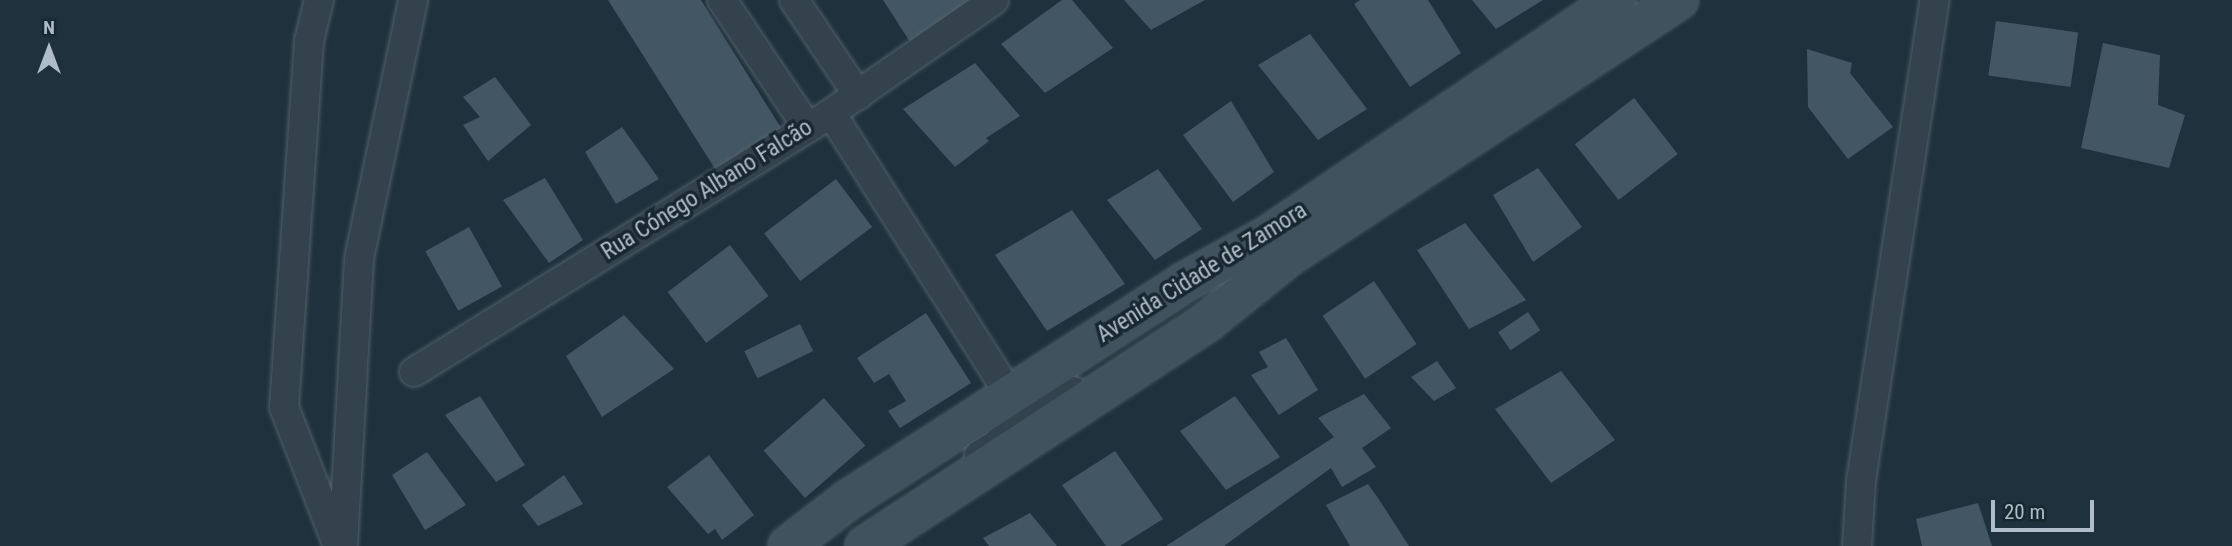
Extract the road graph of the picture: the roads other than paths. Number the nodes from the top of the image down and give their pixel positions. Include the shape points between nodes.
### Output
1 (319, 0) edge
2 (413, 0) edge
3 (722, 0) edge
4 (794, 0) edge
5 (994, 0) edge
6 (1616, 0) edge
7 (1678, 0) edge
8 (1935, 0) edge
9 (858, 94) junction
10 (819, 121) junction
11 (1157, 354) junction
12 (414, 372) dead end
13 (1009, 394) junction
14 (913, 516) junction
15 (341, 546) edge
16 (788, 546) edge
17 (865, 546) edge
18 (1857, 546) edge

1 - 15 street via 309,41 284,407
2 - 15 street via 359,259
3 - 10 street
4 - 9 street
5 - 9 street, Rua Cónego Albano Falcão
6 - 13 street, Avenida Cidade de Zamora via 1266,237 1183,283
7 - 11 street, Avenida Cidade de Zamora via 1289,256
8 - 18 street via 1863,467
9 - 10 street, Rua Cónego Albano Falcão
10 - 12 street, Rua Cónego Albano Falcão
10 - 13 street
11 - 13 street via 1129,358 1044,408 1022,407
11 - 14 street, Avenida Cidade de Zamora
13 - 14 street via 1000,442 932,486
13 - 16 street, Avenida Cidade de Zamora via 848,500
14 - 17 street, Avenida Cidade de Zamora

